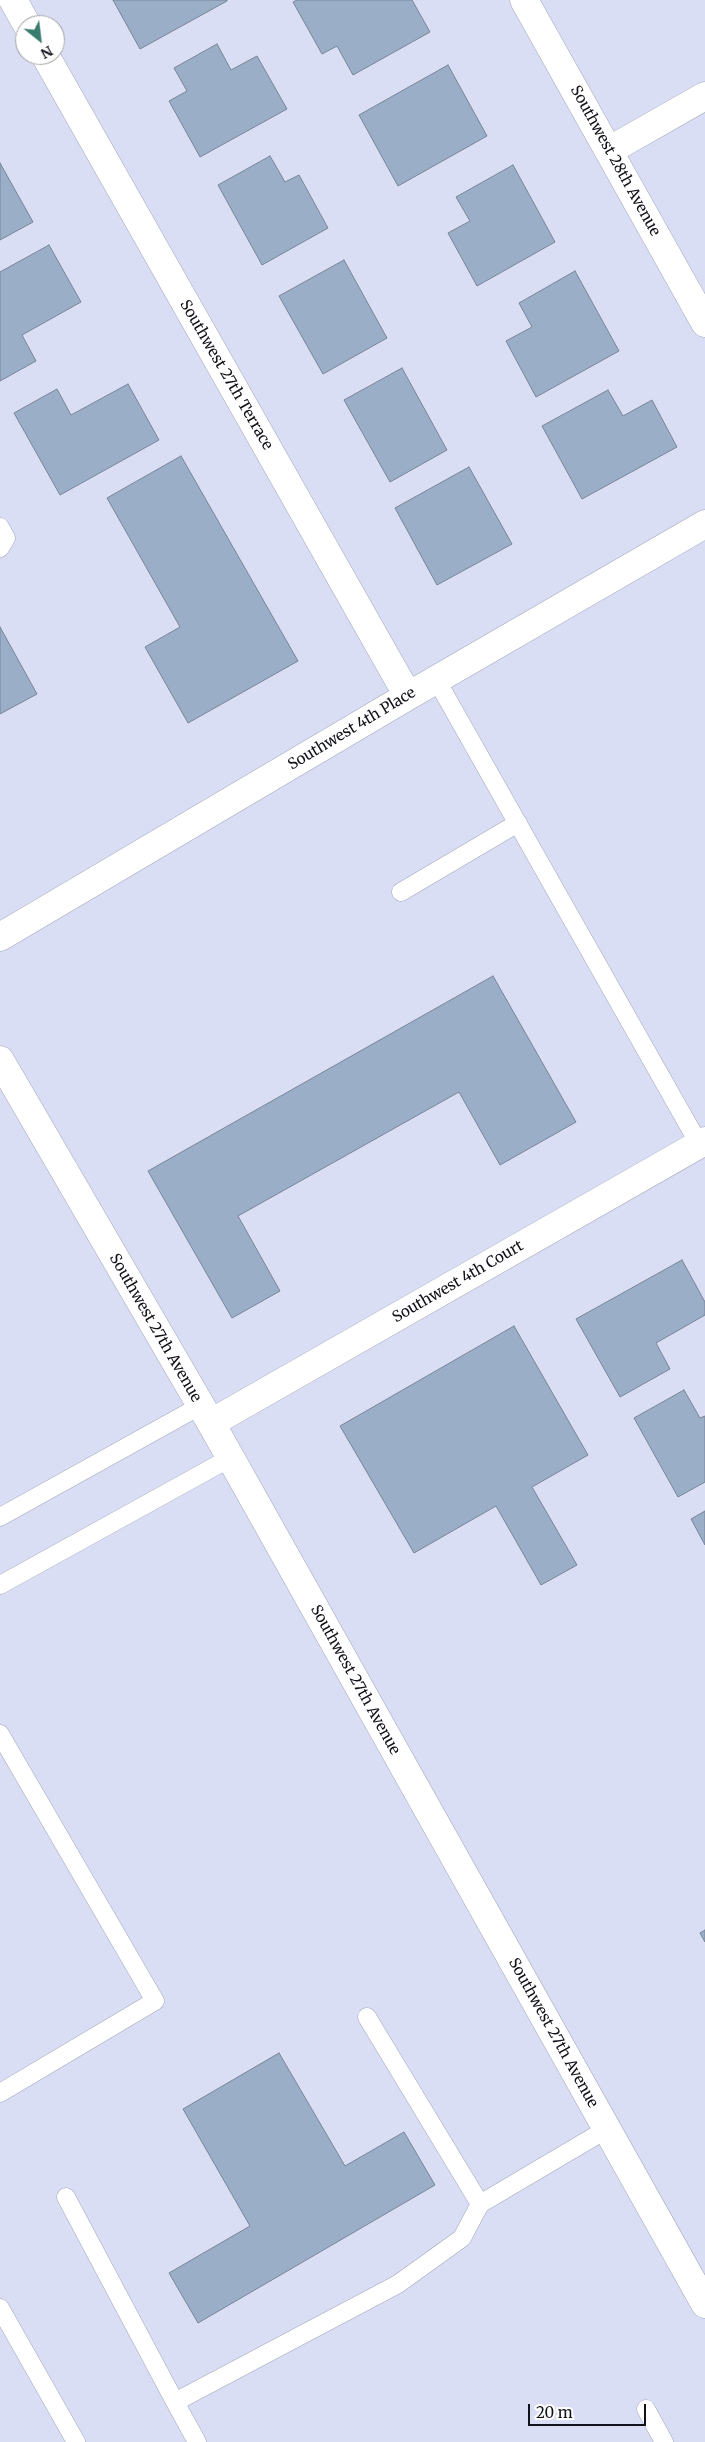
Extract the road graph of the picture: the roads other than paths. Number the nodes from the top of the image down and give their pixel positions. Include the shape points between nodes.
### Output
1 (13, 0) edge
2 (524, 0) edge
3 (22, 15) edge
4 (50, 65) edge
5 (705, 96) edge
6 (610, 150) junction
7 (705, 323) edge
8 (705, 524) edge
9 (0, 527) edge
10 (0, 548) edge
11 (436, 679) junction
12 (408, 696) junction
13 (518, 824) junction
14 (401, 892) dead end
15 (0, 937) edge
16 (0, 1060) edge
17 (702, 1142) edge
18 (206, 1415) junction
19 (230, 1458) junction
20 (0, 1517) edge
21 (0, 1586) edge
22 (2, 1742) edge
23 (367, 2017) dead end
24 (0, 2093) edge
25 (607, 2129) junction
26 (66, 2197) dead end
27 (480, 2204) junction
28 (705, 2304) edge
29 (0, 2308) edge
30 (175, 2402) junction
31 (646, 2409) dead end
32 (76, 2442) edge
33 (197, 2442) edge
34 (664, 2442) edge

1 - 3 street
2 - 6 street, Southwest 28th Avenue
4 - 12 street, Southwest 27th Terrace
5 - 6 street
6 - 7 street, Southwest 28th Avenue
8 - 11 street, Southwest 4th Place
9 - 10 lane via 6,538
11 - 12 street, Southwest 4th Place
11 - 13 lane
12 - 15 street, Southwest 4th Place
13 - 14 lane
13 - 17 lane
16 - 18 street, Southwest 27th Avenue
17 - 18 street, Southwest 4th Court
18 - 19 street, Southwest 27th Avenue
18 - 20 lane
19 - 21 lane
19 - 25 street, Southwest 27th Avenue
22 - 24 lane via 155,2002
23 - 27 lane
25 - 27 lane
25 - 28 street, Southwest 27th Avenue
26 - 30 lane
27 - 30 lane via 462,2238 398,2284
29 - 32 lane
30 - 33 lane
31 - 34 lane

